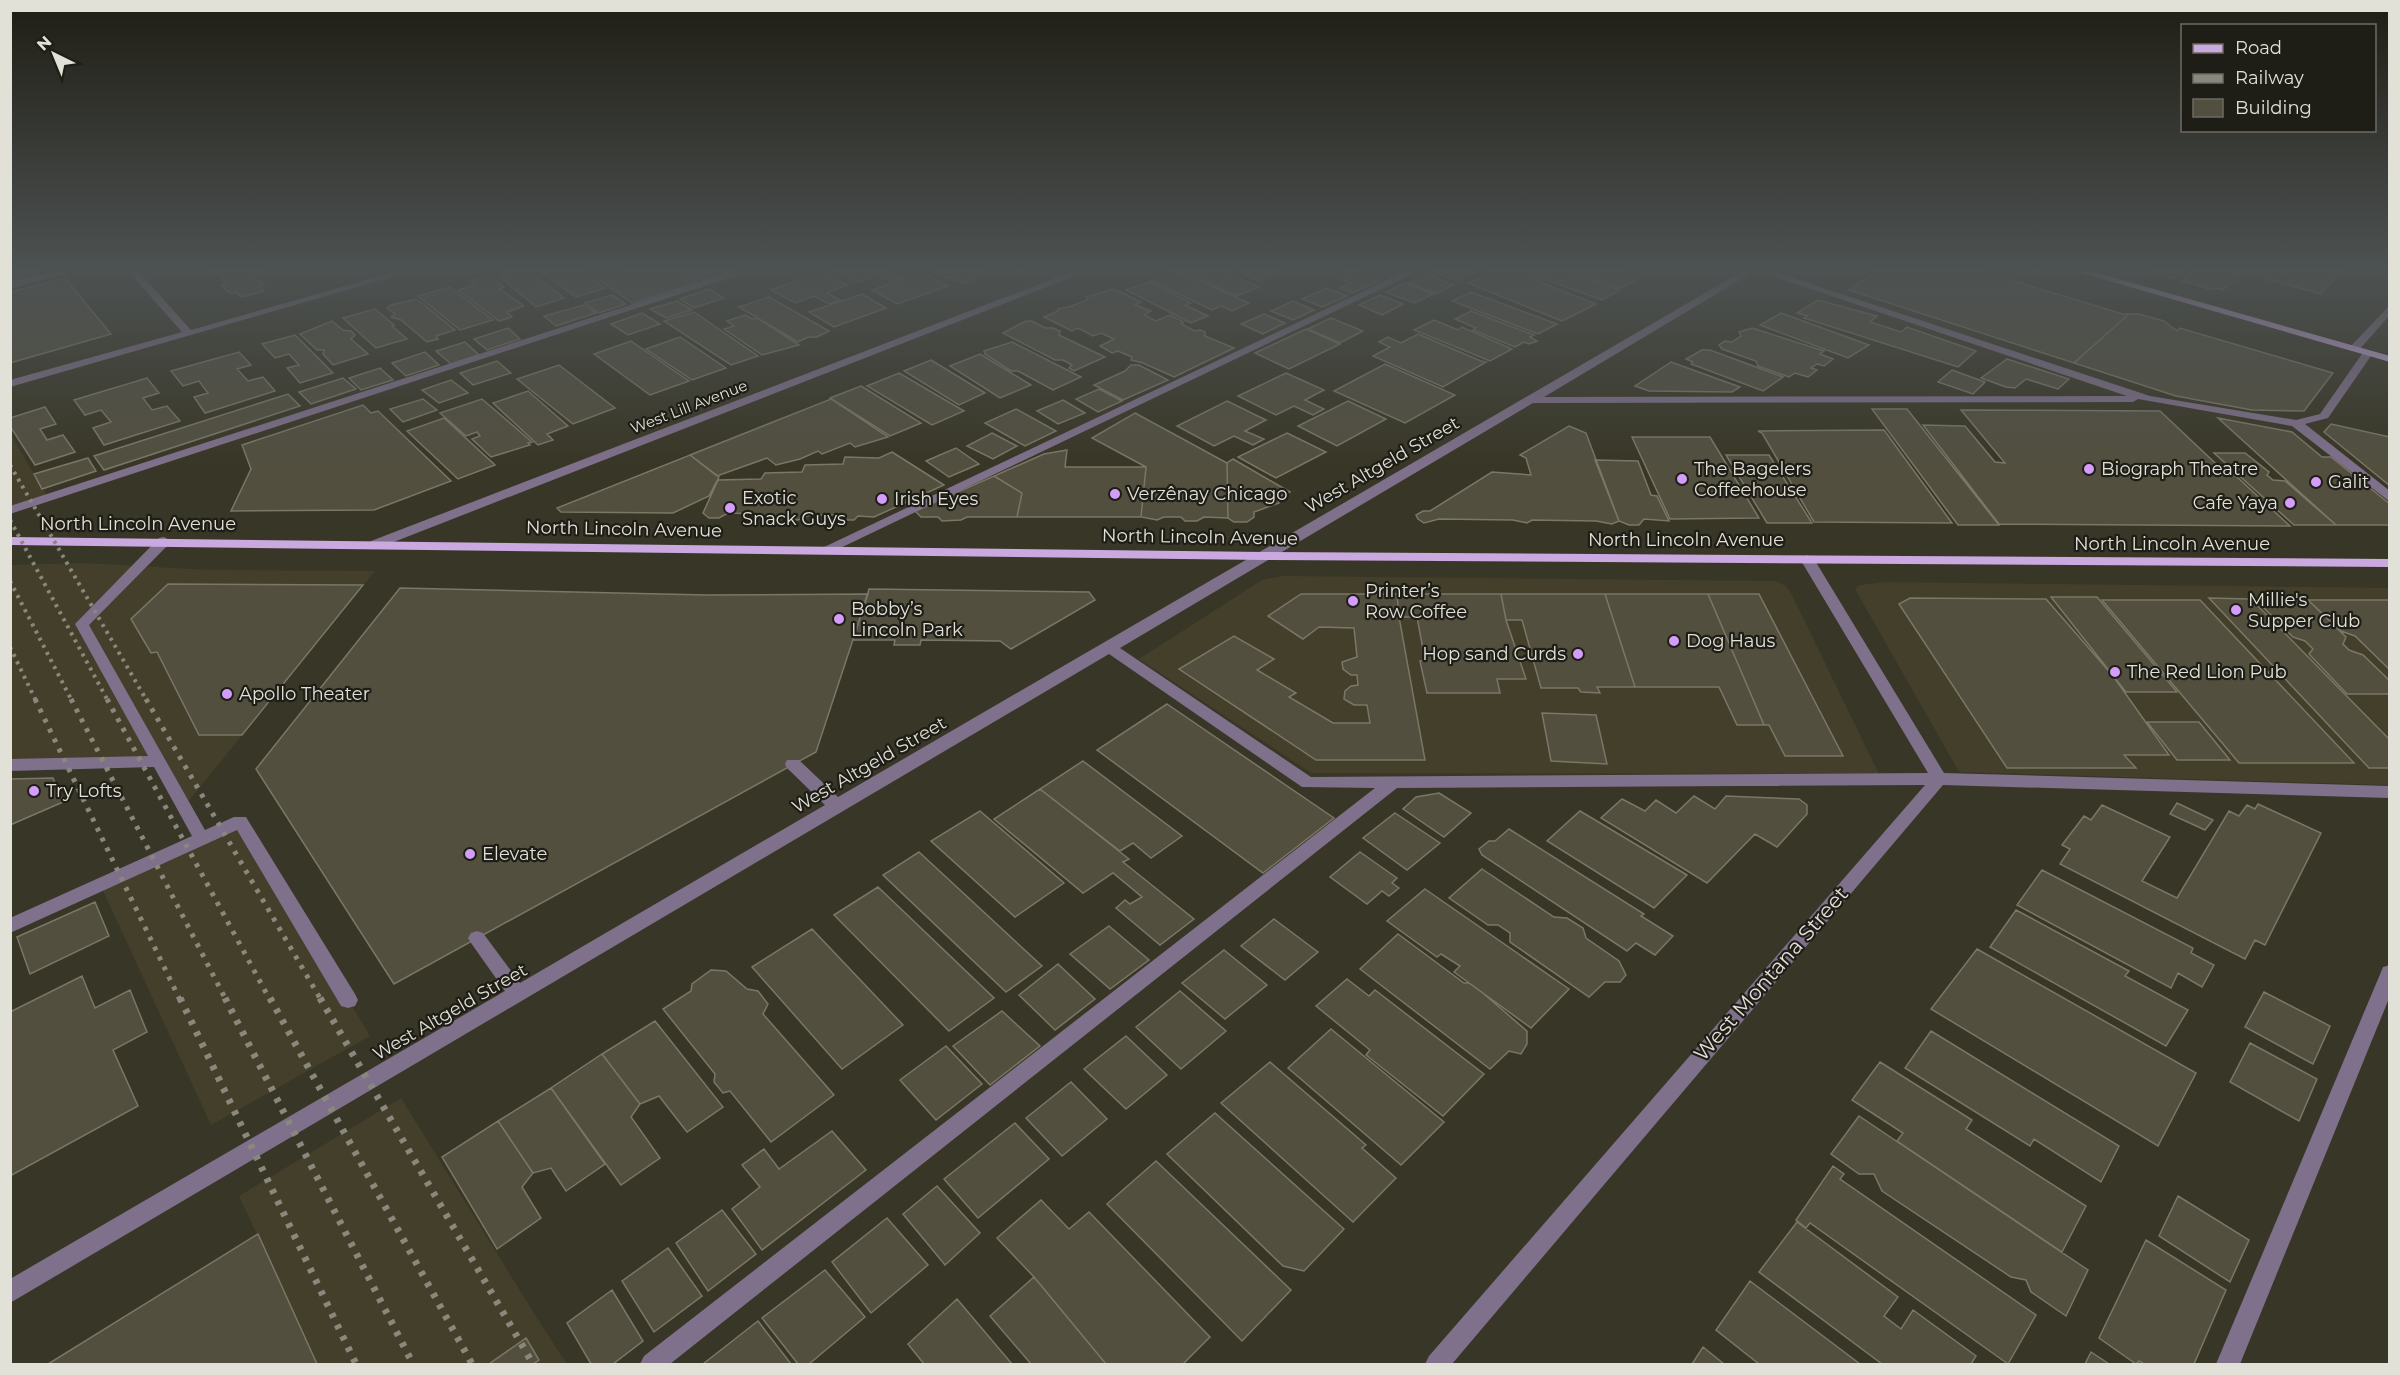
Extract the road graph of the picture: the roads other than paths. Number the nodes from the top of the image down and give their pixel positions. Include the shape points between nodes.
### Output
1 (181, 336) edge
2 (545, 336) edge
3 (914, 336) edge
4 (1276, 336) edge
5 (1639, 336) edge
6 (1959, 336) edge
7 (2309, 336) edge
8 (2365, 336) edge
9 (2354, 349) junction
10 (2368, 353) junction
11 (2390, 359) edge
12 (10, 384) edge
13 (2148, 399) junction
14 (1531, 400) junction
15 (2296, 423) junction
16 (2390, 498) edge
17 (10, 510) edge
18 (10, 541) edge
19 (164, 541) junction
20 (376, 544) junction
21 (827, 549) junction
22 (1265, 556) junction
23 (1808, 559) junction
24 (2390, 563) edge
25 (1109, 647) junction
26 (157, 761) junction
27 (793, 764) dead end
28 (10, 765) edge
29 (1939, 779) junction
30 (1393, 783) junction
31 (2390, 792) edge
32 (838, 807) junction
33 (202, 839) junction
34 (10, 926) edge
35 (477, 938) dead end
36 (2390, 972) edge
37 (518, 995) junction
38 (348, 1000) dead end
39 (10, 1292) edge
40 (652, 1365) edge
41 (1437, 1365) edge
42 (2228, 1365) edge

1 - 12 street
2 - 17 street
3 - 20 street, West Lill Avenue
4 - 21 street
5 - 14 street, West Altgeld Street
6 - 13 street
7 - 9 main road
8 - 9 street
9 - 10 main road
10 - 11 main road
10 - 15 street via 2324,416
13 - 14 street
13 - 15 street
14 - 22 street, West Altgeld Street
15 - 16 street
18 - 19 main road, North Lincoln Avenue
19 - 20 main road, North Lincoln Avenue
19 - 26 street via 82,624
20 - 21 main road, North Lincoln Avenue
21 - 22 main road, North Lincoln Avenue
22 - 23 main road, North Lincoln Avenue
22 - 25 street, West Altgeld Street
23 - 24 main road, North Lincoln Avenue
23 - 29 street
25 - 30 street via 1308,783
25 - 32 street, West Altgeld Street
26 - 28 street
26 - 33 street
27 - 32 street
29 - 30 street
29 - 31 street
29 - 41 street, West Montana Street
30 - 40 street
32 - 37 street, West Altgeld Street
33 - 34 street
33 - 38 street via 240,821
35 - 37 street
36 - 42 street
37 - 39 street, West Altgeld Street

